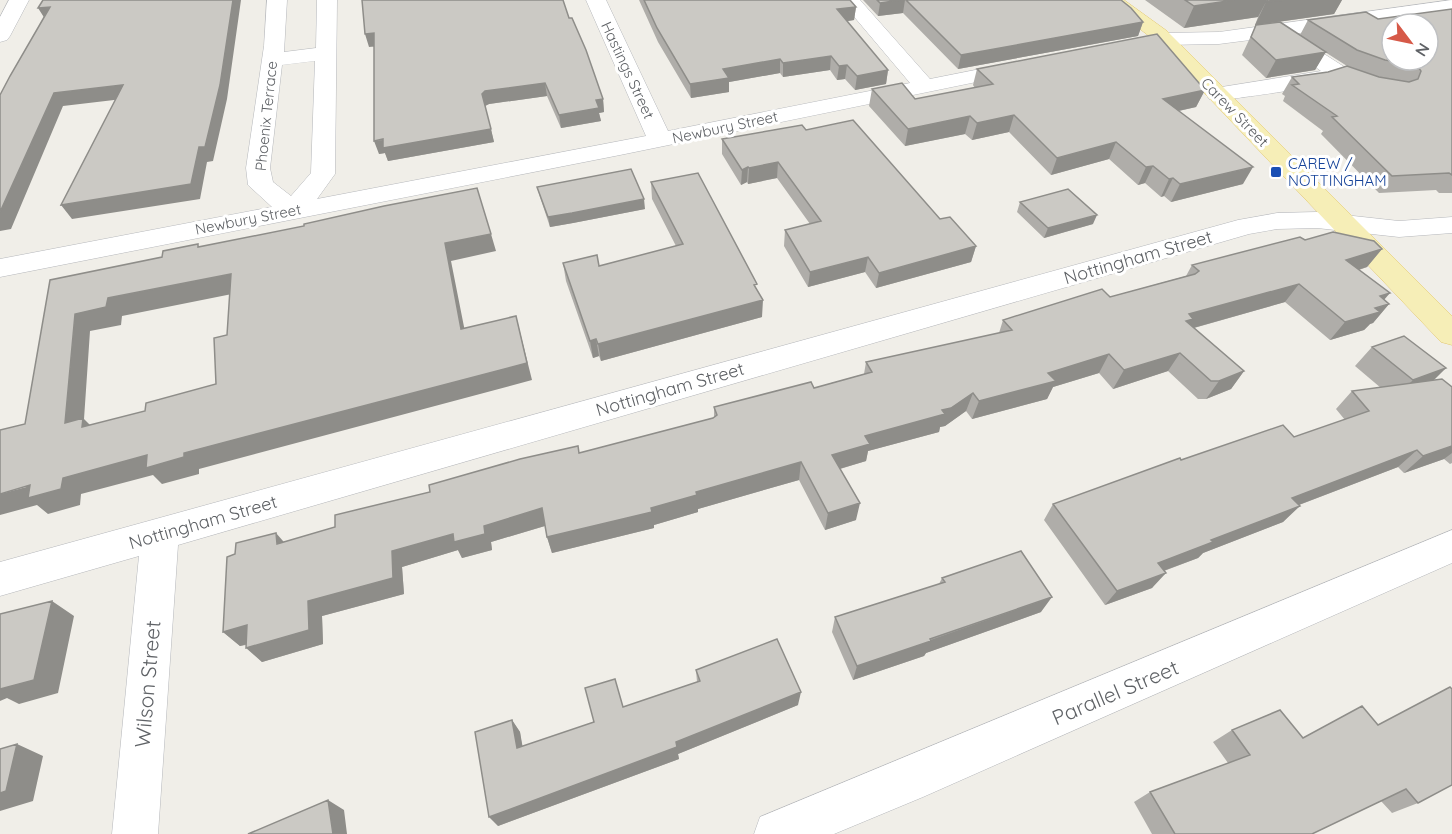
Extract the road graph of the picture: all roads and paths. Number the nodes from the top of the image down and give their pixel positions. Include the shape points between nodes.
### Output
1 (19, 0) edge
2 (277, 0) edge
3 (327, 0) edge
4 (596, 0) edge
5 (850, 0) edge
6 (1112, 0) edge
7 (1401, 0) edge
8 (1452, 6) edge
9 (1419, 10) junction
10 (1274, 30) junction
11 (0, 36) edge
12 (1164, 39) junction
13 (300, 42) junction
14 (1106, 51) edge
15 (1038, 64) edge
16 (1338, 73) junction
17 (1359, 80) edge
18 (924, 86) junction
19 (1217, 94) junction
20 (660, 140) junction
21 (293, 211) junction
22 (1343, 223) junction
23 (1452, 225) edge
24 (0, 268) edge
25 (1452, 334) edge
26 (160, 535) junction
27 (1452, 546) edge
28 (0, 579) edge
29 (135, 834) edge
30 (777, 834) edge

1 - 11 street
2 - 13 street, Phoenix Terrace
3 - 13 street, Phoenix Terrace
4 - 20 street, Hastings Street
5 - 18 street
6 - 12 main road, Carew Street
7 - 9 street
8 - 9 street
9 - 10 street
10 - 12 street via 1219,38
10 - 16 street
12 - 14 street
12 - 19 main road, Carew Street
13 - 21 street, Phoenix Terrace via 323,174
13 - 21 street, Phoenix Terrace via 258,168 261,185
15 - 18 street, Newbury Street
16 - 17 street
16 - 19 street
18 - 20 street, Newbury Street
19 - 22 main road, Carew Street
20 - 21 street, Newbury Street
21 - 24 street, Newbury Street
22 - 23 street, Nottingham Street via 1408,229
22 - 25 main road, Carew Street
22 - 26 street, Nottingham Street via 1277,221 1247,226
26 - 28 street, Nottingham Street
26 - 29 street, Wilson Street
27 - 30 street, Parallel Street via 907,782

